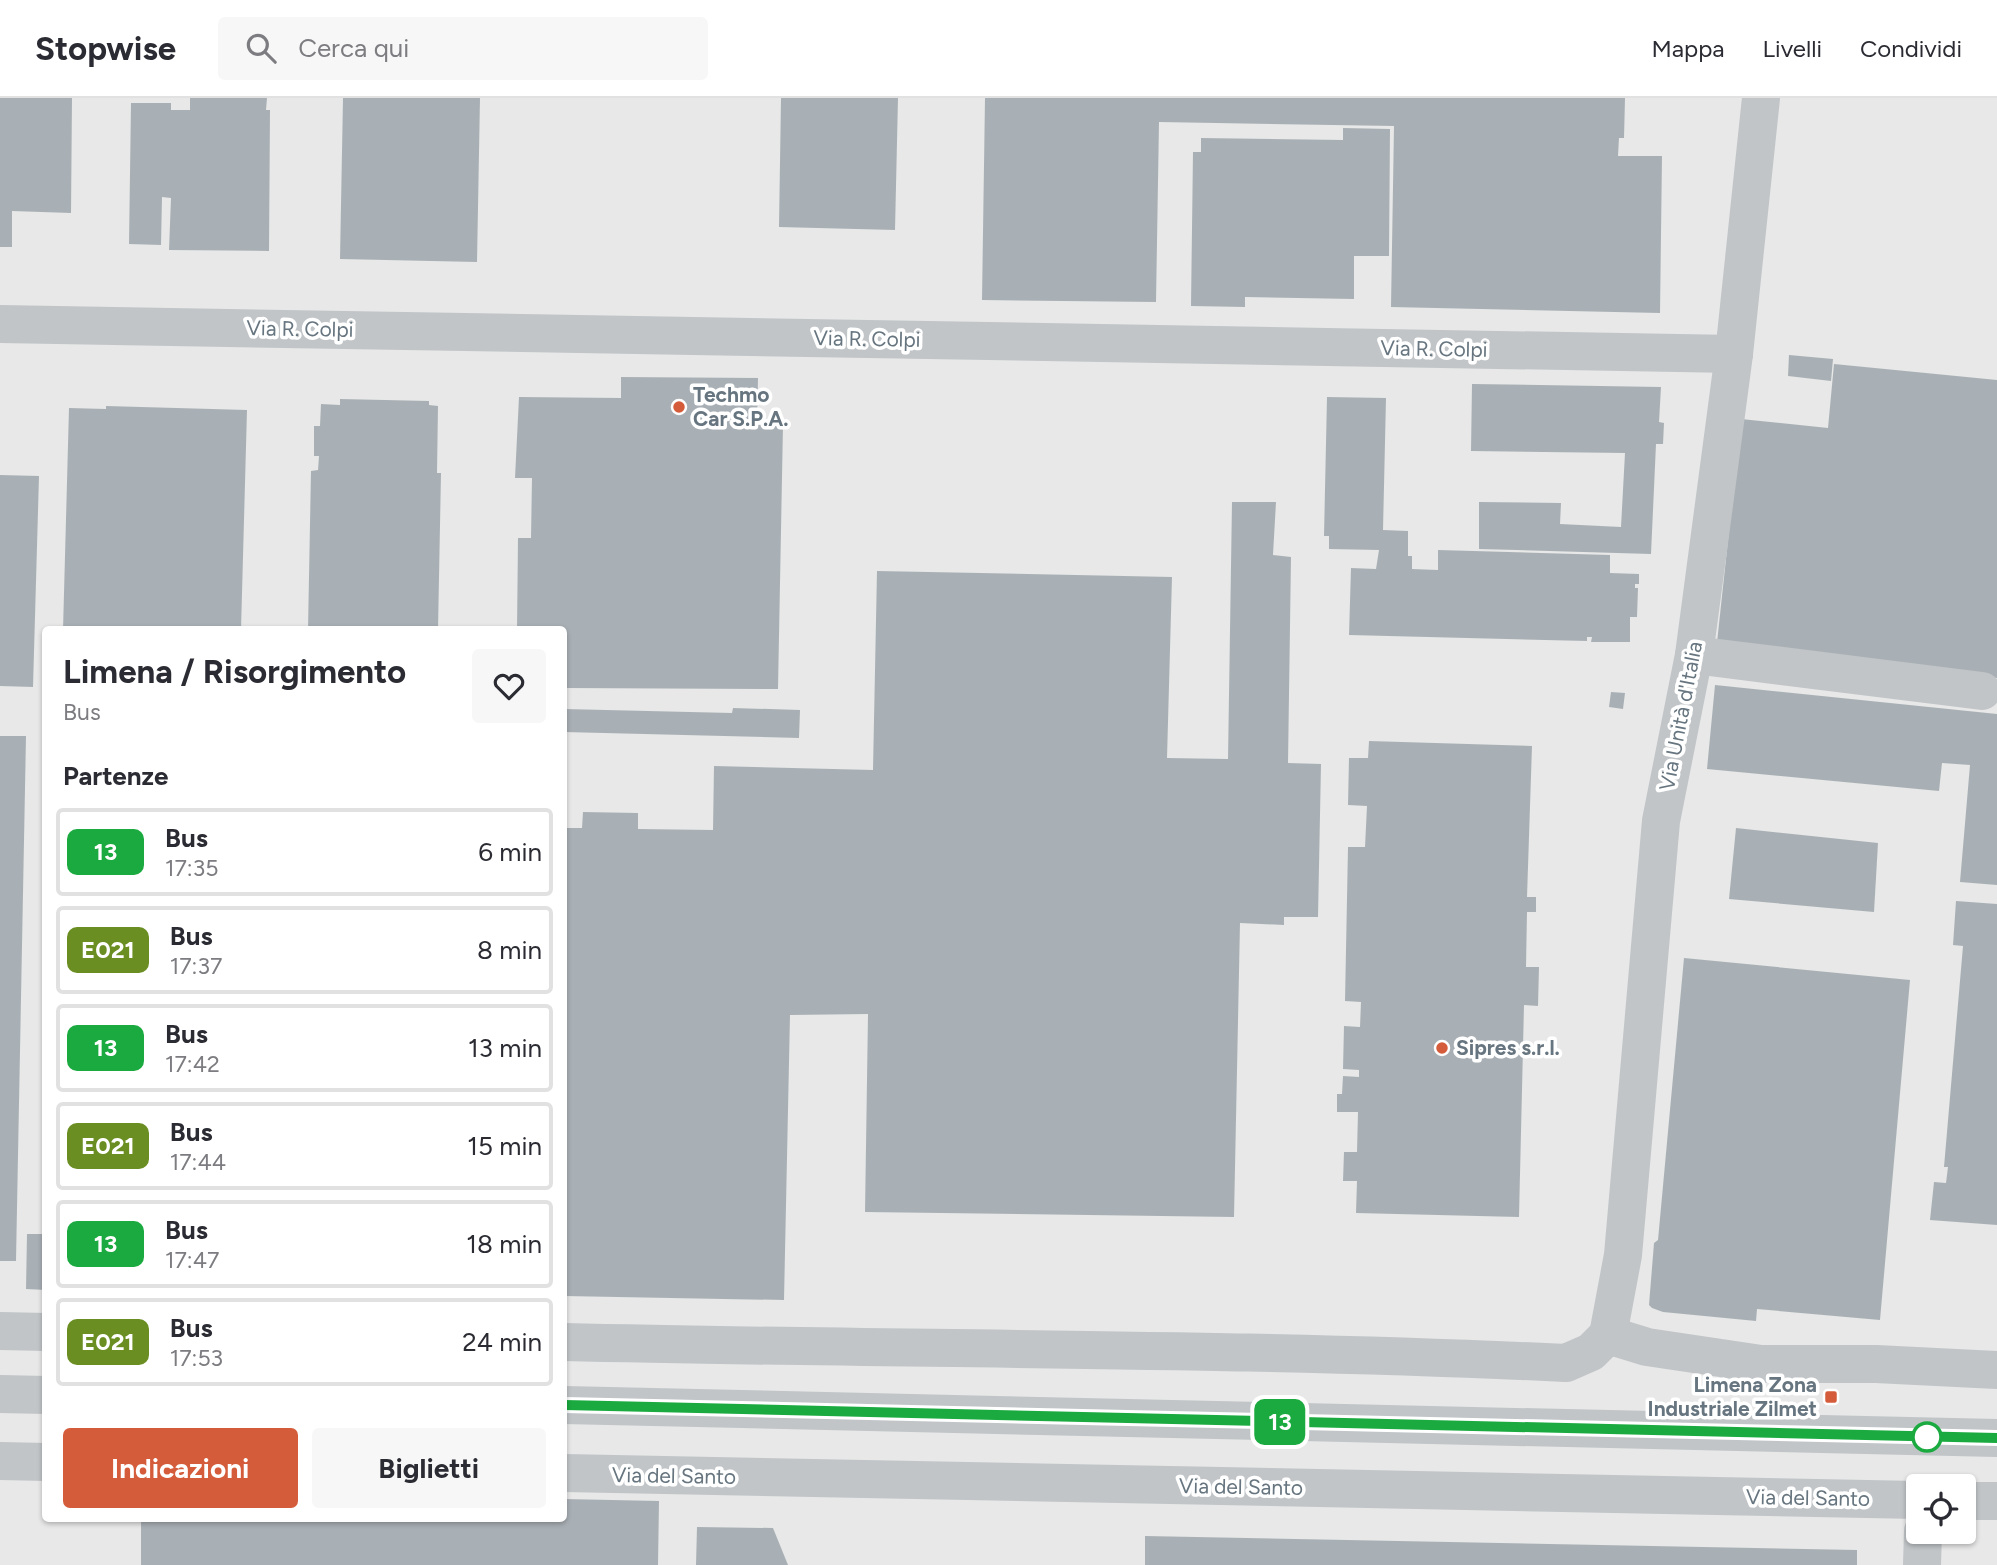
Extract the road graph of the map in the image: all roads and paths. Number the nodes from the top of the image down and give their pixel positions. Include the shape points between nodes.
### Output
1 (1760, 98) edge
2 (0, 324) edge
3 (1734, 354) junction
4 (1694, 656) junction
5 (1982, 691) dead end
6 (0, 1332) edge
7 (42, 1332) edge
8 (1608, 1335) junction
9 (567, 1342) edge
10 (1997, 1370) edge
11 (0, 1394) edge
12 (42, 1395) edge
13 (567, 1405) edge
14 (1997, 1438) edge
15 (0, 1461) edge
16 (42, 1462) edge
17 (567, 1473) edge
18 (1906, 1500) edge
19 (1976, 1501) edge
20 (1997, 1501) edge
21 (1923, 1544) edge
22 (1922, 1565) edge

1 - 3 street, Via Unità d'Italia
2 - 3 street, Via R. Colpi
3 - 4 street, Via Unità d'Italia
4 - 5 street
4 - 8 street, Via Unità d'Italia via 1661,821 1623,1255
6 - 7 street
8 - 9 street via 1591,1352 1566,1363 1383,1354
8 - 10 street via 1647,1346 1761,1364
11 - 12 street
13 - 14 street
15 - 16 street
17 - 18 street, Via del Santo
19 - 20 street
21 - 22 street

